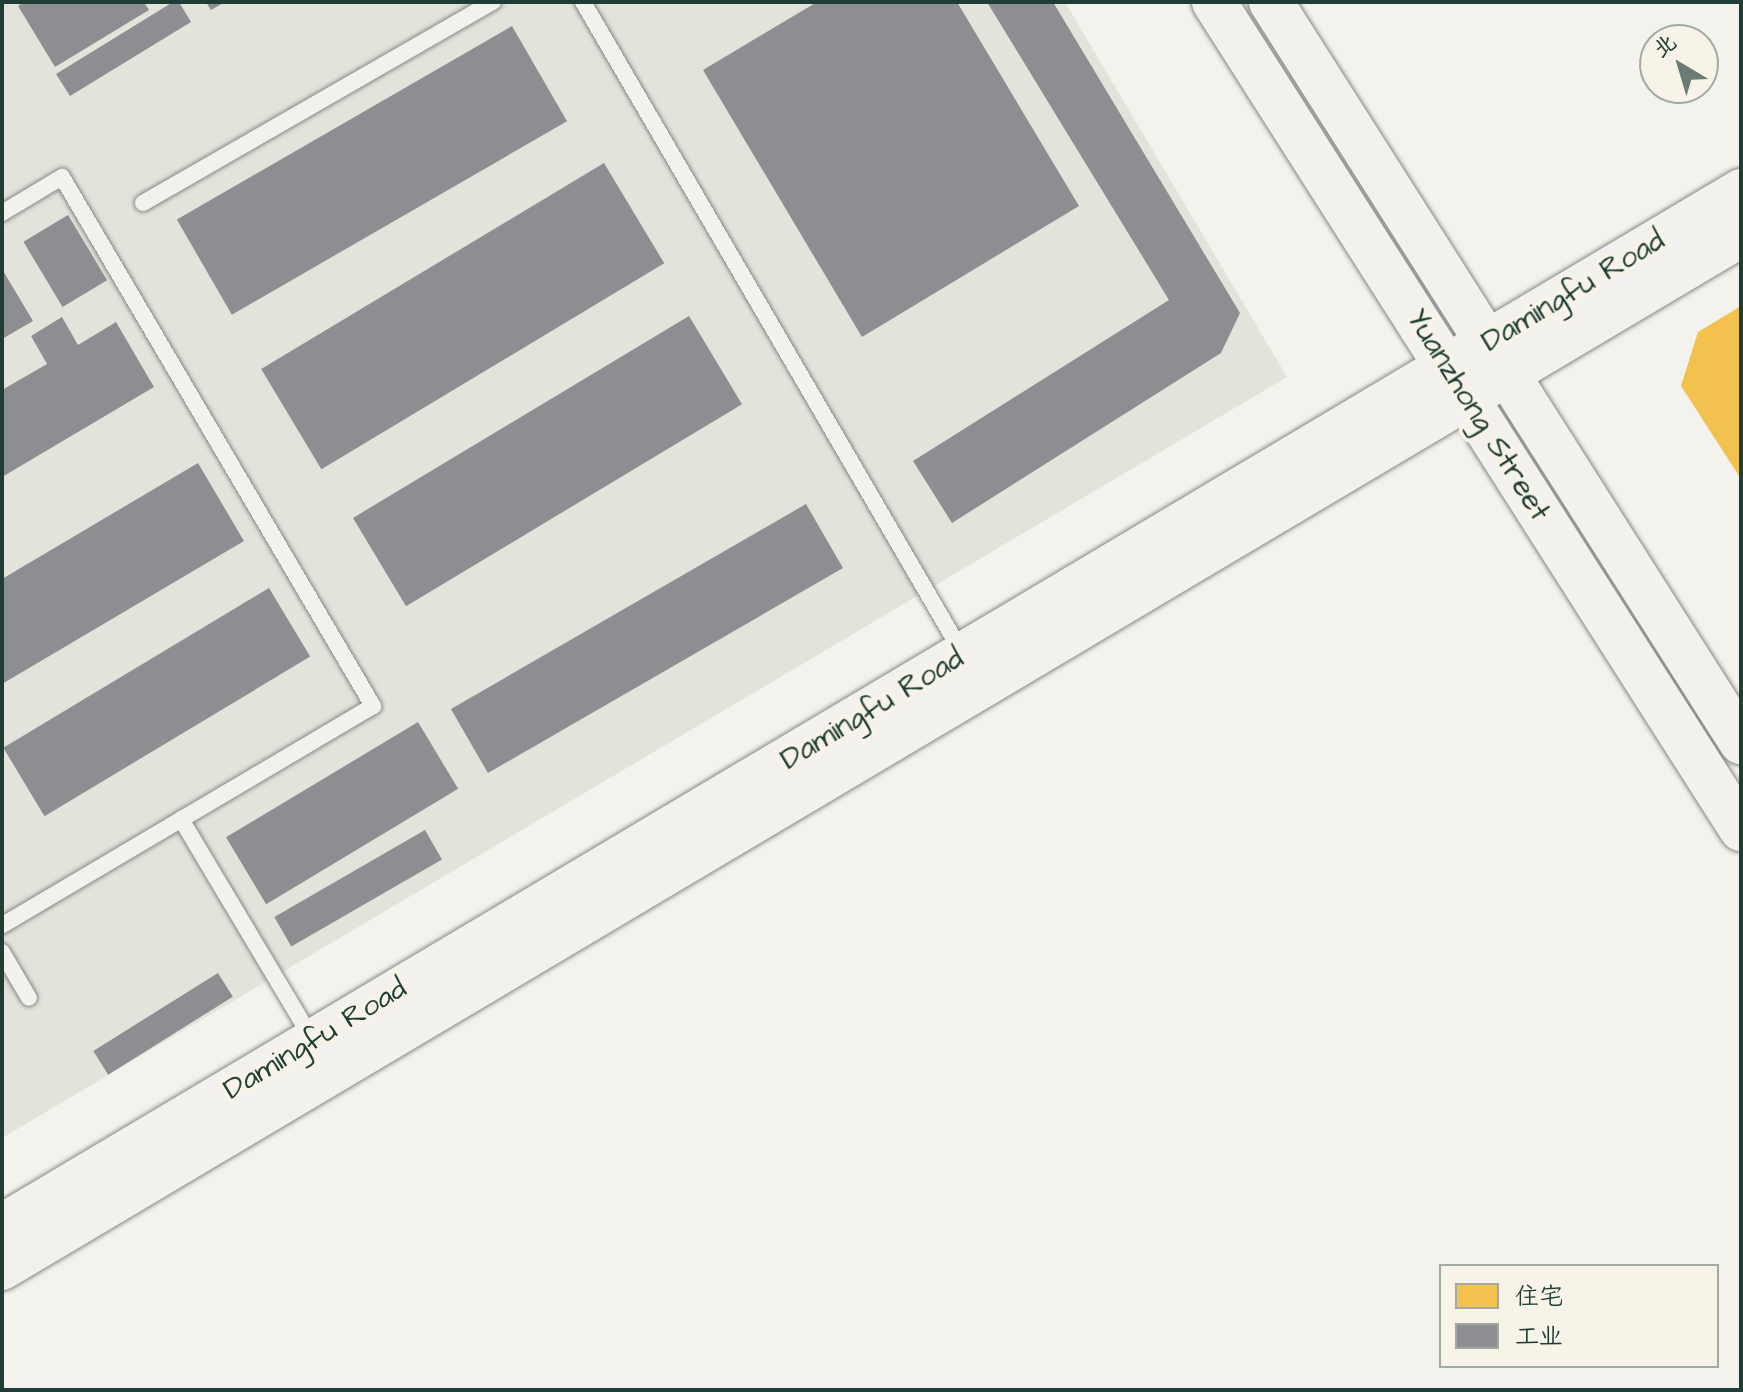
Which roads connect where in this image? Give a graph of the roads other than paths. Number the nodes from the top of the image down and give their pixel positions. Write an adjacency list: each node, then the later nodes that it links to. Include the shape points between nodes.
1 (493, 2): 6 (lane)
2 (583, 2): 11 (lane)
3 (1214, 2): 10 (main road, Yuanzhong Street)
4 (1271, 2): 9 (main road, Yuanzhong Street)
5 (1741, 190): 9 (street, Damingfu Road)
6 (143, 203)
7 (2, 213): 13 (lane, via 62,177 373,706)
8 (1741, 236): 9 (street, Damingfu Road)
9 (1497, 359): 10 (street, Damingfu Road); 12 (main road, Yuanzhong Street)
10 (1457, 383): 11 (street, Damingfu Road); 14 (main road, Yuanzhong Street); 20 (street, Damingfu Road)
11 (964, 654): 18 (street, Damingfu Road)
12 (1741, 742)
13 (181, 819): 15 (lane); 18 (lane)
14 (1741, 829)
15 (2, 925)
16 (2, 952): 17 (lane)
17 (29, 998)
18 (313, 1041): 19 (street, Damingfu Road)
19 (2, 1225)
20 (2, 1269)

